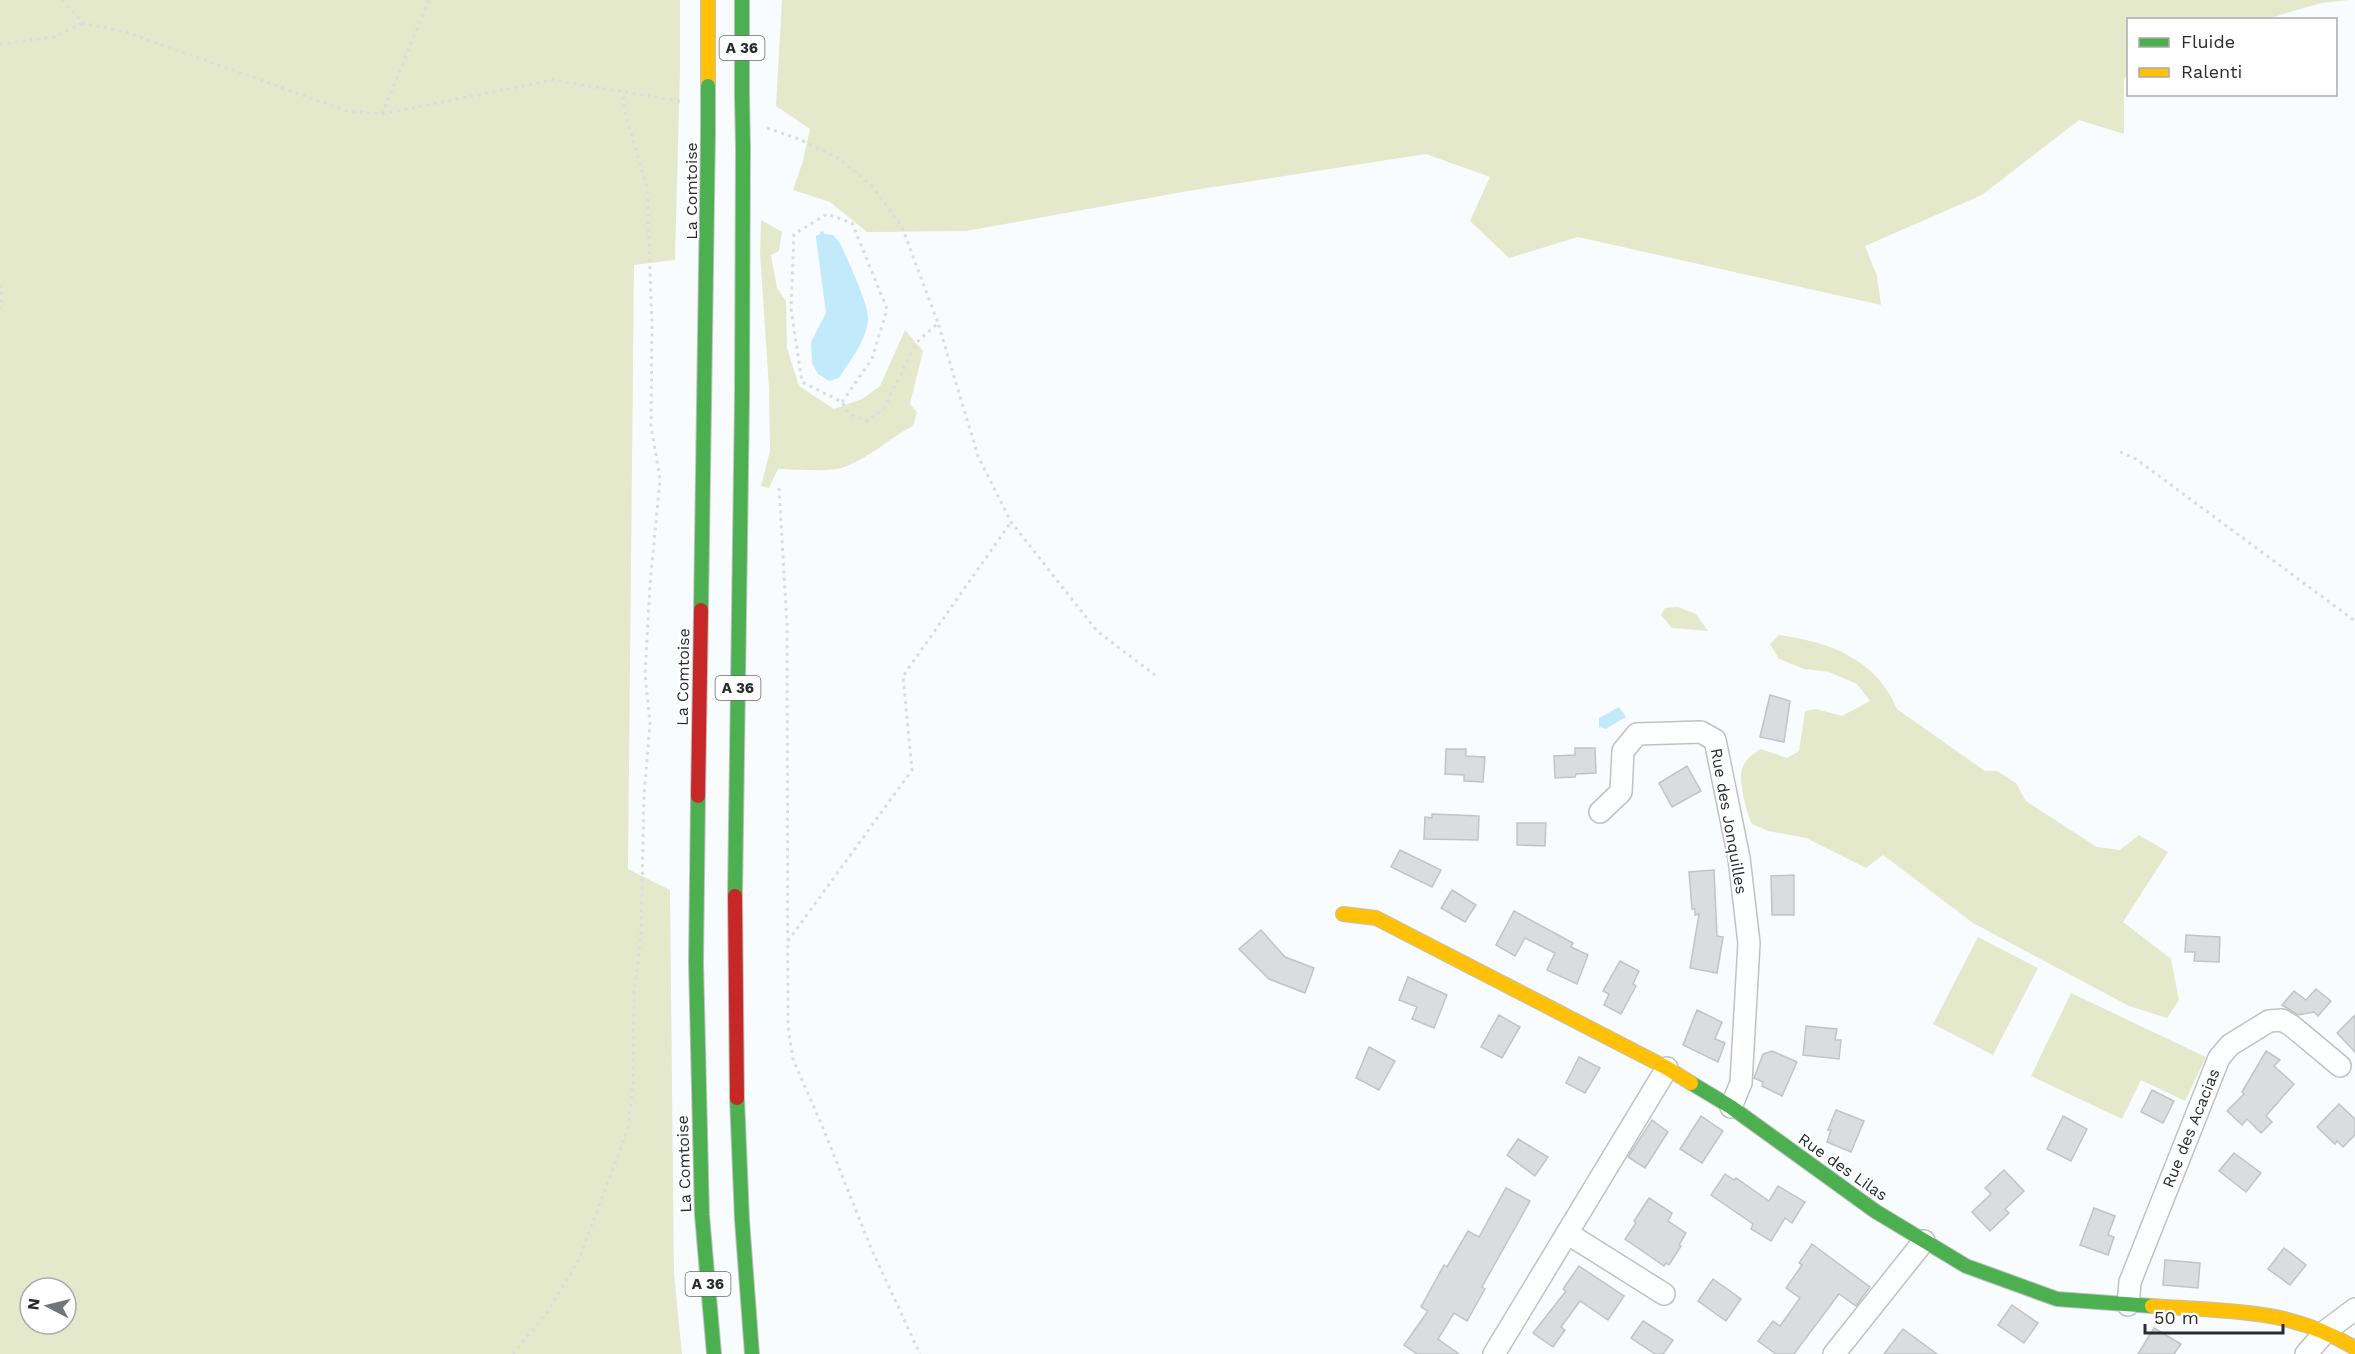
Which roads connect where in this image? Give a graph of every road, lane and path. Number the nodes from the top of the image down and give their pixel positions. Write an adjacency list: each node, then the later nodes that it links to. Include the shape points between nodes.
1 (62, 0): 5 (path)
2 (429, 0): 9 (path)
3 (708, 0): 26 (main road, La Comtoise / A 36, bridge, via 696,906)
4 (742, 0): 39 (main road, A 36, bridge, via 743,387 735,988 739,1176)
5 (83, 23): 6 (path, via 54,37); 9 (path, via 129,33 347,111)
6 (0, 44)
7 (623, 92): 8 (path); 9 (path, via 552,80); 36 (path, via 625,113 647,187 653,350 651,426 660,479 645,674 650,723 644,796 642,933 634,993 633,1083 628,1129 578,1261 548,1311)
8 (690, 104)
9 (382, 114)
10 (765, 128): 13 (path, via 840,159 873,187 902,227)
11 (0, 285): 12 (path)
12 (0, 312)
13 (938, 323): 14 (path, via 916,342 884,408 868,421 849,414); 17 (path, via 978,456)
14 (842, 402): 14 (path, via 872,359 887,309 852,223 827,214 794,234 791,309 802,382)
15 (2120, 452): 18 (path, via 2136,459)
16 (779, 488): 22 (path, via 787,625)
17 (1011, 522): 19 (path, via 1097,631); 22 (path, via 903,676 912,770)
18 (2355, 621)
19 (1155, 675)
20 (1600, 812): 25 (street, Rue des Jonquilles, via 1621,792 1623,751 1637,734 1701,732 1715,740 1739,858 1749,944 1741,1083)
21 (1343, 914): 24 (main road, Rue des Lilas, via 1376,918)
22 (787, 943): 40 (path, via 788,1027 793,1059 871,1248)
23 (2340, 1066): 30 (street, Rue des Acacias, via 2282,1020 2269,1021 2230,1045 2219,1058 2130,1282)
24 (1667, 1068): 25 (main road, Rue des Lilas); 27 (street)
25 (1731, 1107): 28 (main road, Rue des Lilas, via 1875,1211)
26 (702, 1215): 37 (main road); 38 (main road, La Comtoise / A 36)
27 (1567, 1233): 29 (street); 35 (street)
28 (1924, 1240): 30 (main road, Rue des Lilas, via 1966,1266 2057,1299); 33 (street)
29 (1664, 1294)
30 (2128, 1305): 32 (main road, Rue des Lilas, via 2274,1315)
31 (2355, 1309): 32 (street)
32 (2327, 1330): 34 (main road, Rue des Lilas); 41 (street)
33 (1840, 1347)
34 (2355, 1348)
35 (1504, 1350)
36 (513, 1354)
37 (700, 1354)
38 (714, 1354)
39 (752, 1354)
40 (921, 1354)
41 (2306, 1354)

